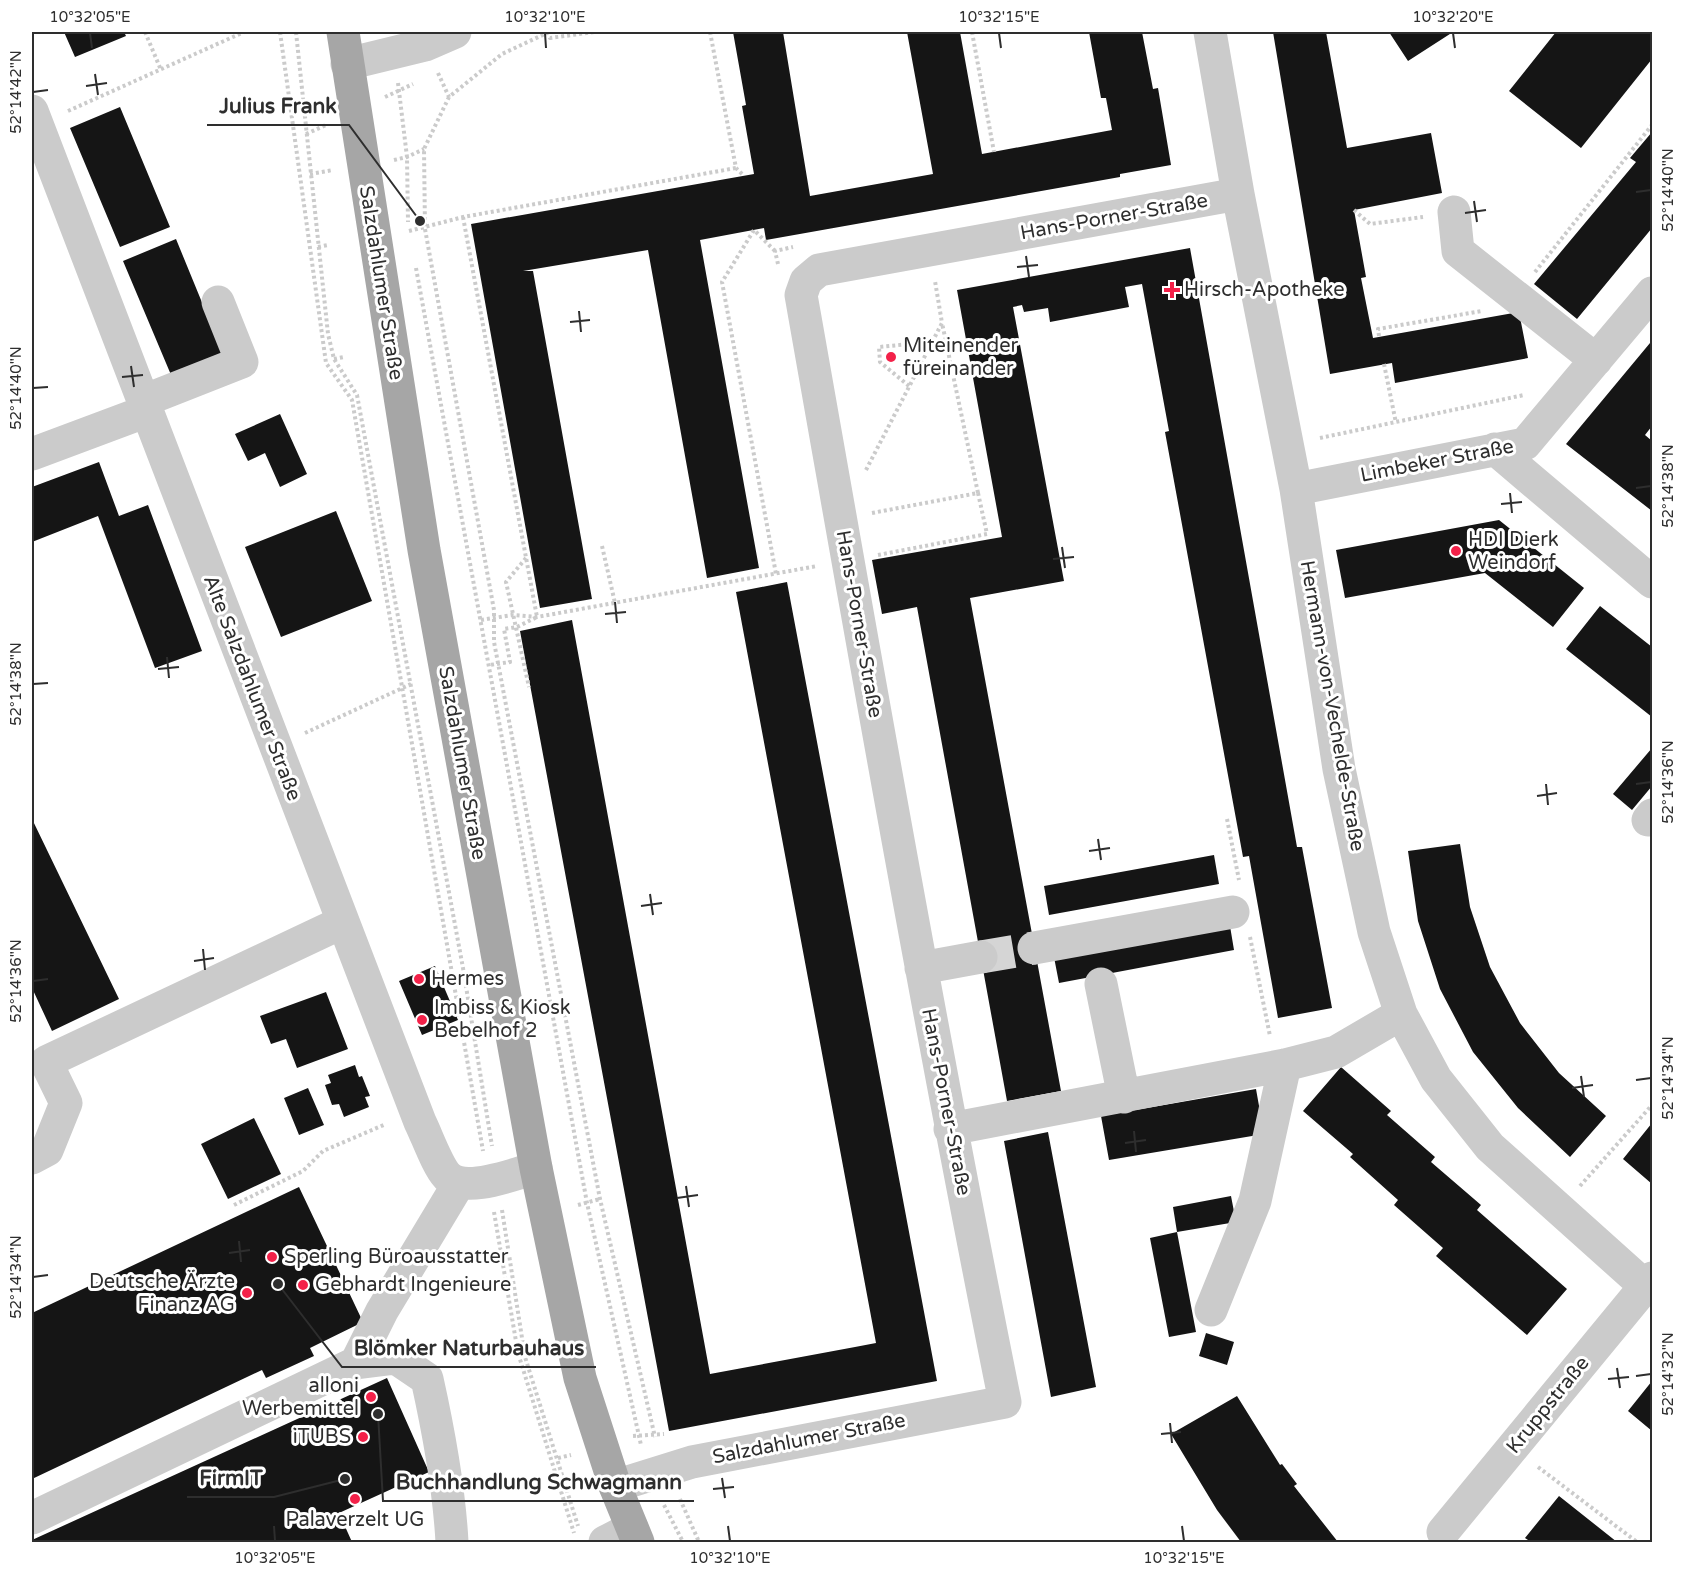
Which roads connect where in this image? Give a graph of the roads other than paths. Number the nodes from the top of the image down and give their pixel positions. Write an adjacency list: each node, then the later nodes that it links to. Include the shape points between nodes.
1 (343, 32): 4 (main road, Salzdahlumer Straße)
2 (455, 32): 4 (street, via 425,45)
3 (1209, 32): 6 (street, Hermann-von-Vechelde-Straße)
4 (347, 64): 27 (main road, Salzdahlumer Straße, via 426,561)
5 (34, 118): 11 (street, Alte Salzdahlumer Straße)
6 (1238, 194): 14 (street, Hermann-von-Vechelde-Straße); 20 (street, Hans-Porner-Straße, via 819,270 806,281 801,295)
7 (1454, 212): 10 (street, via 1458,251)
8 (218, 302): 11 (street, via 242,362)
9 (1647, 309): 10 (street, Limbeker Straße)
10 (1596, 360): 12 (street, Limbeker Straße, via 1524,444)
11 (145, 406): 13 (street); 17 (street, Alte Salzdahlumer Straße)
12 (1495, 449): 14 (street, Limbeker Straße); 15 (street)
13 (32, 454)
14 (1296, 489): 22 (street, Hermann-von-Vechelde-Straße, via 1339,769 1374,932)
15 (1653, 582)
16 (1241, 910): 18 (street)
17 (343, 922): 26 (street, via 46,1062 66,1103 47,1150); 28 (street, Alte Salzdahlumer Straße, via 416,1111 447,1175)
18 (1034, 948)
19 (981, 957): 20 (street)
20 (921, 968): 25 (street, Hans-Porner-Straße)
21 (1101, 984): 24 (street)
22 (1401, 1014): 23 (street, via 1336,1052); 29 (street, Hermann-von-Vechelde-Straße, via 1436,1079 1491,1147)
23 (1280, 1066): 24 (street); 30 (street, via 1255,1201)
24 (1124, 1097): 25 (street)
25 (950, 1129): 32 (street, Hans-Porner-Straße)
26 (32, 1158)
27 (536, 1168): 28 (street); 33 (main road, Salzdahlumer Straße, via 579,1378)
28 (482, 1181): 31 (street, via 382,1311)
29 (1649, 1282): 35 (street, Kruppstraße)
30 (1211, 1310)
31 (356, 1363): 34 (street); 37 (street, via 396,1358 427,1379 443,1457)
32 (1005, 1402): 33 (street, Salzdahlumer Straße, via 692,1462)
33 (615, 1486): 36 (main road, Salzdahlumer Straße)
34 (32, 1518)
35 (1443, 1532)
36 (614, 1536)
37 (452, 1542)

